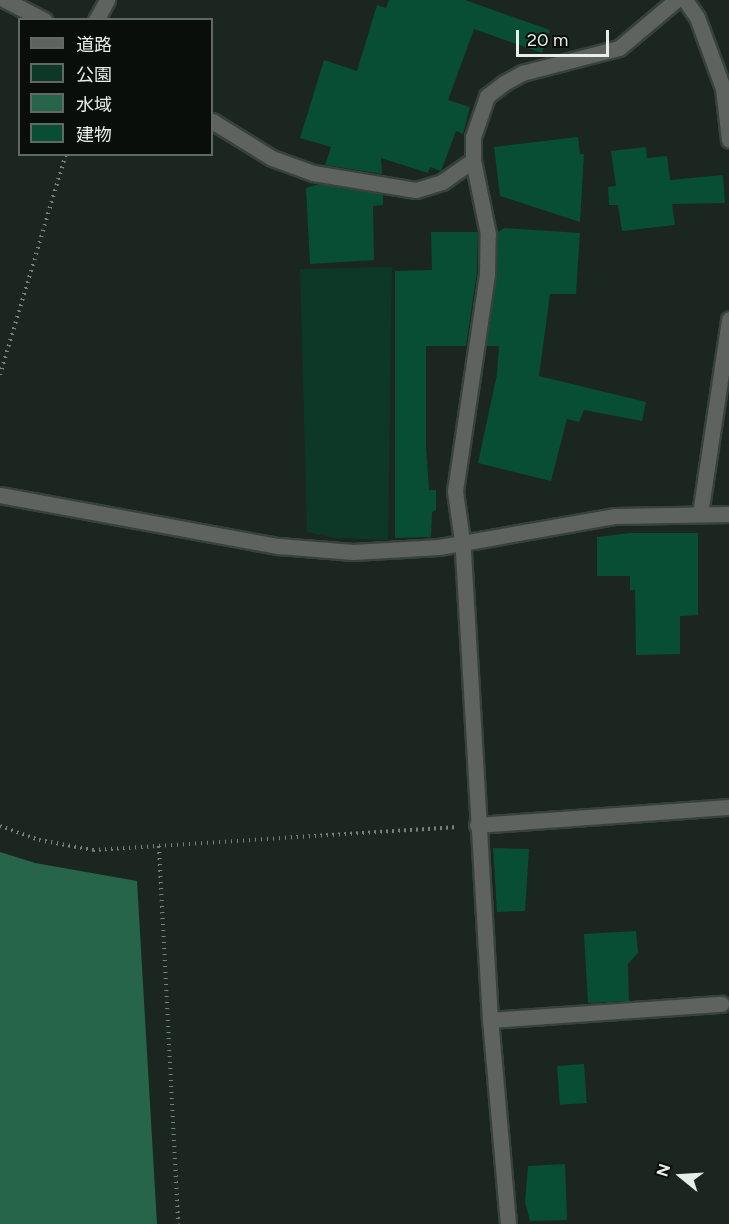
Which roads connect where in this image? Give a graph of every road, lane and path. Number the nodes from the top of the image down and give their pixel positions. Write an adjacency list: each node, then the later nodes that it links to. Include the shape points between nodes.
1 (4, 0): 5 (street)
2 (107, 0): 6 (street)
3 (676, 0): 10 (street, via 619,48 522,73 487,96 473,137)
4 (685, 0): 8 (street, via 698,17 723,88)
5 (40, 18)
6 (97, 18)
7 (213, 122): 10 (street, via 272,158 313,173 416,190 442,182)
8 (729, 140)
9 (65, 156): 12 (path)
10 (473, 160): 16 (street, via 487,223 487,273 455,491)
11 (729, 319): 14 (street)
12 (0, 375)
13 (0, 495): 16 (street, via 279,546 353,552 439,547)
14 (700, 514): 15 (street); 16 (street, via 615,516)
15 (729, 514)
16 (462, 541): 18 (street)
17 (729, 807): 18 (street)
18 (477, 825): 20 (path); 22 (street)
19 (0, 826): 20 (path, via 39,840 93,850)
20 (159, 846): 23 (path)
21 (721, 1004): 22 (street)
22 (490, 1020): 24 (street)
23 (178, 1224)
24 (508, 1224)

